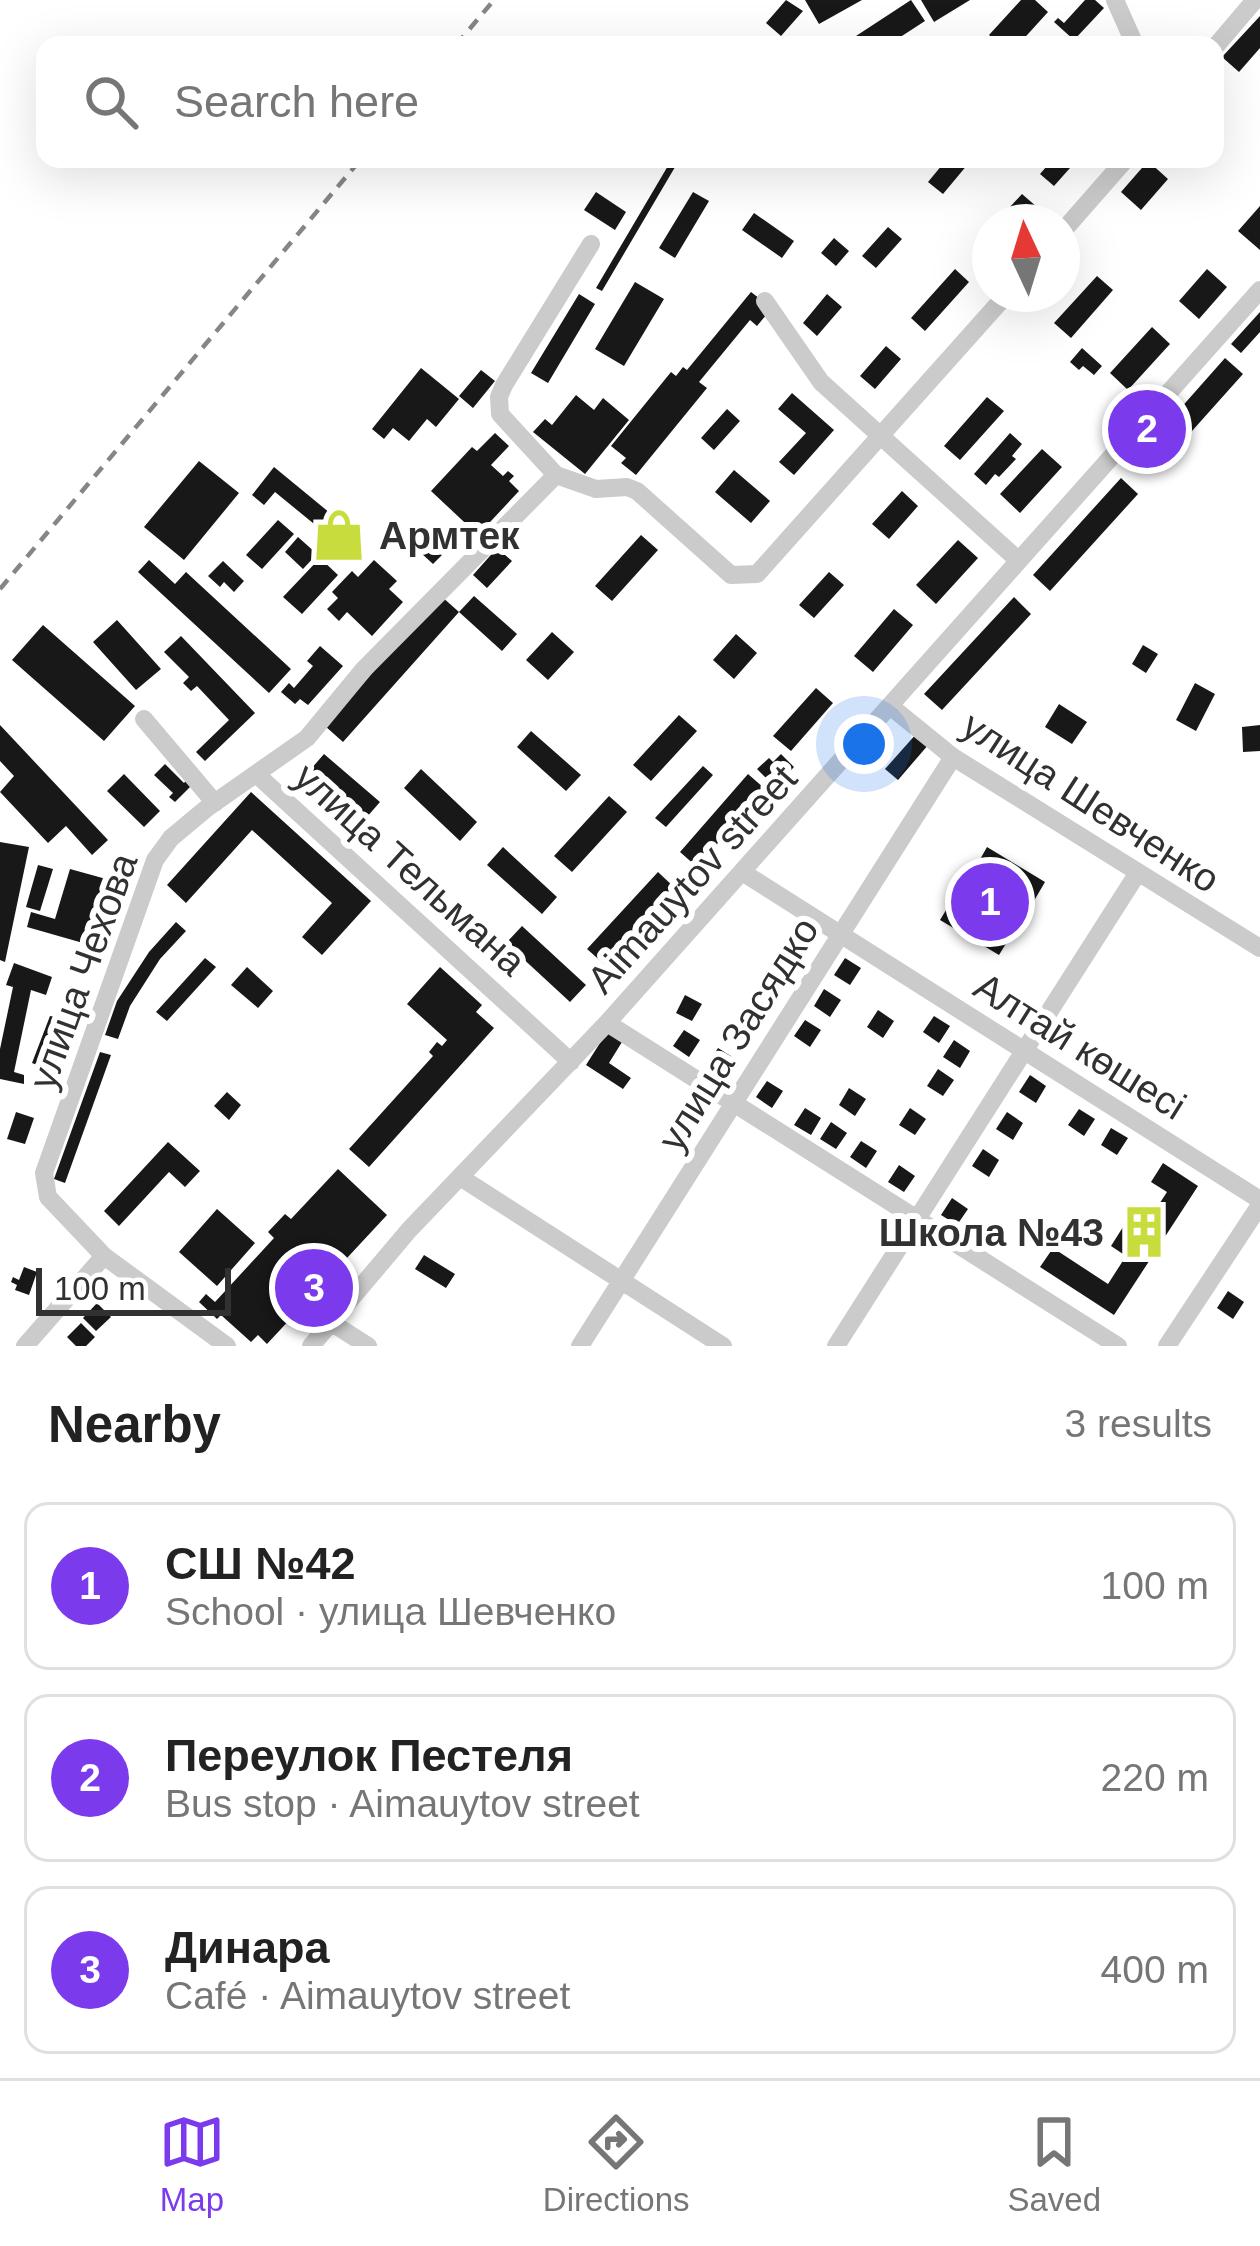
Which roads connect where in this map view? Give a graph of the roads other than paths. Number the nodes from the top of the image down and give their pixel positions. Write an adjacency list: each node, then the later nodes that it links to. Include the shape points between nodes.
1 (1115, 0): 3 (street)
2 (1255, 0): 4 (street)
3 (1131, 36)
4 (1224, 36)
5 (1118, 168): 6 (street)
6 (1080, 211)
7 (591, 244): 12 (street, via 499,397 500,414)
8 (1260, 290): 13 (street, Aimauytov street)
9 (765, 301): 11 (street, via 821,382)
10 (990, 312): 11 (street)
11 (881, 437): 12 (street, via 757,574 743,577 637,491); 13 (street)
12 (556, 475): 17 (street, улица Чехова, via 364,669 307,738)
13 (1018, 560): 14 (street, Aimauytov street)
14 (890, 706): 16 (street, улица Шевченко); 19 (street, Aimauytov street)
15 (144, 719): 18 (street)
16 (953, 757): 20 (street, улица Шевченко); 21 (street, улица Засядко)
17 (256, 774): 18 (street, улица Чехова); 25 (street, улица Тельмана)
18 (215, 803): 30 (street, улица Чехова, via 155,860 44,1173 48,1197)
19 (742, 872): 21 (street, Алтай көшесі); 23 (street, Aimauytov street)
20 (1137, 874): 22 (street, улица Шевченко); 24 (street)
21 (841, 934): 24 (street, Алтай көшесі); 26 (street, улица Засядко)
22 (1260, 947)
23 (607, 1024): 25 (street, Aimauytov street); 26 (street)
24 (1023, 1050): 28 (street, Алтай көшесі); 29 (street)
25 (572, 1062): 27 (street, Aimauytov street)
26 (732, 1104): 29 (street); 31 (street, улица Засядко)
27 (460, 1177): 31 (street); 32 (street, Aimauytov street)
28 (1260, 1203): 41 (street)
29 (916, 1220): 39 (street); 40 (street)
30 (104, 1256): 33 (street); 34 (street, улица Чехова)
31 (621, 1281): 37 (street, улица Засядко); 38 (street)
32 (332, 1323): 35 (street, Aimauytov street); 36 (street)
33 (25, 1346)
34 (226, 1346)
35 (311, 1346)
36 (368, 1346)
37 (580, 1346)
38 (723, 1346)
39 (836, 1346)
40 (1118, 1346)
41 (1167, 1346)

